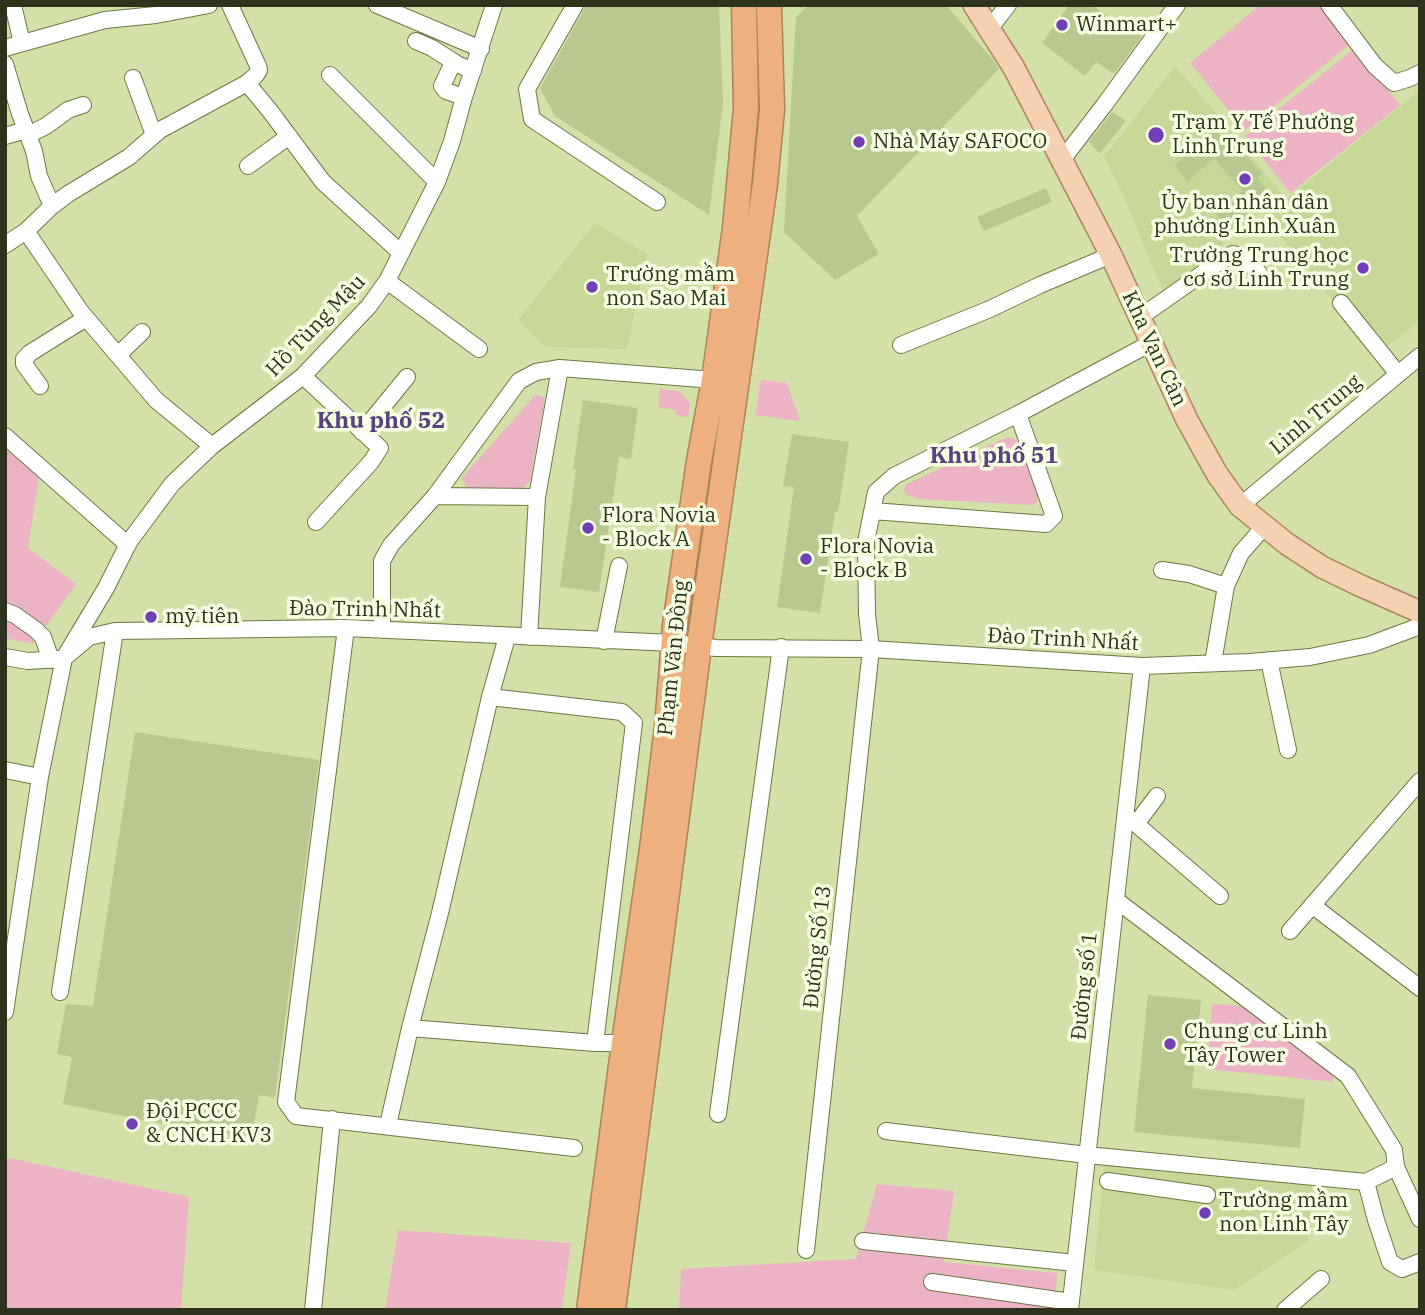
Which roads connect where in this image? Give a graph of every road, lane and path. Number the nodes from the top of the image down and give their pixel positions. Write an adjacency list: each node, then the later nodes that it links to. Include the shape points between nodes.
1 (13, 5): 16 (street)
2 (209, 5): 13 (street, via 156,15)
3 (230, 5): 25 (street, via 259,70)
4 (377, 5): 18 (street)
5 (494, 5): 18 (street, Hồ Tùng Mậu)
6 (575, 5): 35 (street, via 527,89 532,119)
7 (744, 5): 56 (highway, Phạm Văn Đồng, via 746,108 736,228)
8 (769, 5): 82 (highway, Phạm Văn Đồng, via 772,110 765,184)
9 (974, 5): 14 (main road, Kha Vạn Cân)
10 (1009, 5): 14 (street)
11 (1329, 5): 22 (street, via 1394,83)
12 (1169, 8): 32 (street)
13 (121, 12): 16 (street)
14 (990, 28): 32 (main road, Kha Vạn Cân)
15 (416, 41): 20 (street)
16 (22, 43): 17 (street)
17 (5, 48)
18 (481, 49): 21 (street, Hồ Tùng Mậu)
19 (5, 64): 28 (street)
20 (457, 64): 21 (street); 26 (street, via 442,86)
21 (473, 71): 26 (street, Hồ Tùng Mậu)
22 (1420, 73)
23 (330, 75): 34 (street)
24 (133, 78): 29 (street)
25 (247, 82): 29 (street); 31 (street)
26 (464, 97): 34 (street, Hồ Tùng Mậu)
27 (83, 105): 28 (street)
28 (27, 132): 30 (street); 36 (street)
29 (155, 135): 36 (street)
30 (5, 136)
31 (289, 136): 33 (street); 39 (street, via 323,182)
32 (1062, 160): 40 (main road, Kha Vạn Cân)
33 (248, 166)
34 (438, 182): 39 (street, Hồ Tùng Mậu)
35 (657, 202)
36 (52, 206): 37 (street)
37 (26, 231): 38 (street); 44 (street)
38 (5, 245)
39 (401, 253): 42 (street, Hồ Tùng Mậu)
40 (1111, 256): 45 (main road, Kha Vạn Cân); 48 (street)
41 (1259, 273): 45 (street, via 1242,256 1233,254)
42 (387, 281): 49 (street); 54 (street, Hồ Tùng Mậu)
43 (1340, 303): 53 (street)
44 (86, 318): 50 (street); 57 (street, via 24,359)
45 (1139, 318): 47 (main road, Kha Vạn Cân)
46 (142, 332): 50 (street)
47 (1151, 343): 58 (street, Đường Số 13); 64 (main road, Kha Vạn Cân, via 1187,420)
48 (901, 345)
49 (479, 348)
50 (118, 355): 61 (street, via 156,400)
51 (1420, 356): 53 (street, Linh Trung)
52 (560, 368): 56 (street); 62 (street, via 519,381); 63 (street)
53 (1398, 374): 64 (street, Linh Trung)
54 (303, 376): 59 (street); 61 (street, Hồ Tùng Mậu)
55 (407, 377): 59 (street)
56 (714, 380): 81 (highway, Phạm Văn Đồng)
57 (40, 386)
58 (1018, 414): 65 (street, Đường Số 13, via 894,476 876,492); 65 (street, via 1054,516 1046,524)
59 (362, 432): 66 (street, via 380,448)
60 (5, 436): 68 (street)
61 (212, 446): 68 (street, Hồ Tùng Mậu, via 172,484)
62 (435, 496): 63 (street); 76 (street, via 382,561)
63 (537, 497): 79 (street)
64 (1240, 506): 67 (main road, Kha Vạn Cân)
65 (872, 511): 84 (street, Đường Số 13, via 866,542)
66 (316, 522)
67 (1264, 527): 71 (street, via 1241,553); 73 (main road, Kha Vạn Cân, via 1322,567)
68 (128, 545): 86 (street, Hồ Tùng Mậu, via 106,588)
69 (619, 566): 80 (street)
70 (1162, 570): 71 (street)
71 (1226, 586): 88 (street)
72 (5, 611): 86 (street, via 36,629)
73 (1420, 612)
74 (1420, 626): 87 (street, Đào Trinh Nhất, via 1369,645)
75 (346, 628): 76 (street, Đào Trinh Nhất); 77 (street, Đào Trinh Nhất); 108 (street, via 286,1102 296,1116)
76 (382, 630): 78 (street, Đào Trinh Nhất)
77 (115, 631): 86 (street, Đào Trinh Nhất, via 89,638); 102 (street)
78 (507, 636): 79 (street, Đào Trinh Nhất); 90 (street)
79 (529, 637): 80 (street, Đào Trinh Nhất)
80 (604, 641): 81 (street, Đào Trinh Nhất)
81 (673, 643): 82 (street, Đào Trinh Nhất); 105 (highway, Phạm Văn Đồng, via 667,727)
82 (699, 646): 83 (street, Đào Trinh Nhất); 129 (highway, Phạm Văn Đồng)
83 (781, 647): 84 (street, Đào Trinh Nhất); 107 (street)
84 (871, 649): 89 (street, Đào Trinh Nhất); 121 (street, Đường Số 13)
85 (5, 657): 86 (street)
86 (58, 659): 93 (street, Hồ Tùng Mậu)
87 (1269, 660): 88 (street, Đào Trinh Nhất); 91 (street)
88 (1213, 663): 89 (street, Đào Trinh Nhất)
89 (1142, 666): 96 (street, Đường số 1)
90 (490, 697): 104 (street); 106 (street, via 622,712 634,723)
91 (1288, 750)
92 (5, 771): 93 (street)
93 (40, 777): 103 (street, Hồ Tùng Mậu)
94 (1420, 781): 99 (street)
95 (1157, 796): 96 (street)
96 (1130, 820): 97 (street); 98 (street, Đường số 1)
97 (1220, 896)
98 (1116, 900): 112 (street, Đường số 1); 114 (street, via 1348,1076 1394,1150)
99 (1312, 905): 100 (street); 101 (street)
100 (1290, 931)
101 (1420, 988)
102 (60, 992)
103 (5, 1012)
104 (410, 1028): 106 (street); 109 (street)
105 (624, 1042): 106 (street); 128 (highway, Phạm Văn Đồng)
106 (595, 1043)
107 (718, 1114)
108 (332, 1119): 109 (street); 127 (street)
109 (388, 1125): 111 (street)
110 (886, 1131): 112 (street)
111 (574, 1148)
112 (1087, 1155): 113 (street); 123 (street, Đường số 1)
113 (1166, 1161): 116 (street); 117 (street)
114 (1396, 1167): 116 (street); 119 (street)
115 (1108, 1181): 117 (street)
116 (1366, 1182): 122 (street, via 1390,1262 1402,1269)
117 (1161, 1189): 118 (street)
118 (1207, 1195)
119 (1420, 1219)
120 (863, 1241): 123 (street)
121 (806, 1250)
122 (1420, 1262)
123 (1075, 1263): 126 (street, Đường số 1)
124 (1321, 1279): 130 (street)
125 (932, 1282): 126 (street)
126 (1070, 1306)
127 (313, 1310)
128 (589, 1310)
129 (613, 1310)
130 (1285, 1310)

